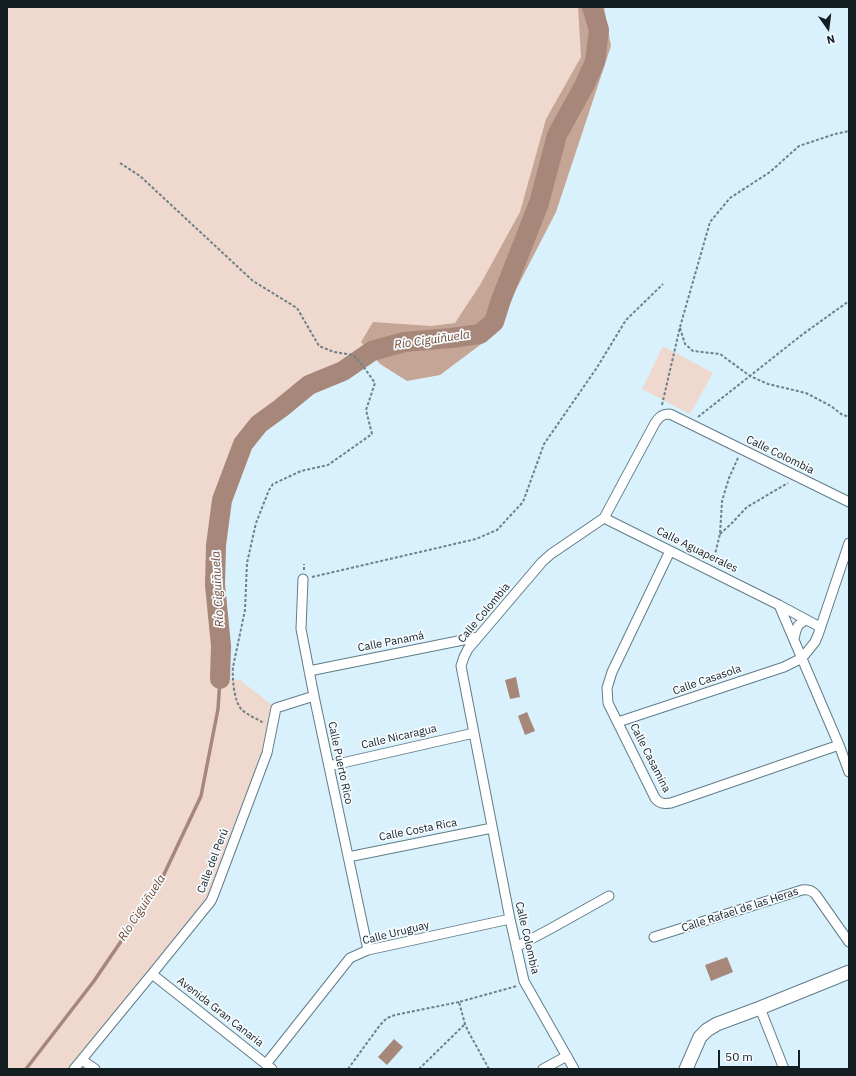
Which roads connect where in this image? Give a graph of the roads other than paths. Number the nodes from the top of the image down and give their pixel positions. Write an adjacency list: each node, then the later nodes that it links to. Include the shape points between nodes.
1 (849, 502): 2 (street, Calle Colombia, via 670,414 665,414 660,416)
2 (604, 518): 4 (street, Calle Aguaperales); 10 (street, Calle Colombia, via 542,562)
3 (849, 543): 5 (street)
4 (670, 551): 7 (street, Calle Aguaperales); 15 (street, Calle Casamina, via 612,672 607,688 608,703)
5 (845, 564): 9 (street)
6 (303, 580): 13 (street, Calle Puerto Rico, via 300,624)
7 (779, 605): 8 (street, Calle Aguaperales); 11 (street)
8 (807, 620): 9 (street, Calle Aguaperales); 11 (street, via 798,625)
9 (820, 627): 12 (street, via 815,642)
10 (478, 637): 13 (street, Calle Panamá); 16 (street, Calle Colombia, via 468,649 461,666)
11 (794, 639): 12 (street)
12 (802, 658): 15 (street, Calle Casasola, via 784,667); 17 (street)
13 (309, 670): 14 (street, Calle Puerto Rico)
14 (314, 696): 18 (street, Calle Puerto Rico); 29 (street, Calle del Perú, via 276,708 267,753 214,894)
15 (618, 722): 17 (street, Calle Casamina, via 655,798 664,804)
16 (474, 733): 18 (street, Calle Nicaragua); 20 (street, Calle Colombia)
17 (839, 745): 19 (street)
18 (329, 766): 21 (street, Calle Puerto Rico)
19 (849, 772)
20 (492, 828): 21 (street, Calle Costa Rica); 23 (street, Calle Colombia)
21 (348, 856): 27 (street, Calle Puerto Rico)
22 (609, 896): 26 (street)
23 (510, 919): 26 (street, Calle Colombia); 27 (street, Calle Uruguay)
24 (654, 937): 25 (street, Calle Rafael de las Heras, via 807,890 816,895)
25 (849, 942)
26 (516, 947): 31 (street, Calle Colombia, via 524,981)
27 (368, 950): 33 (street, Calle Uruguay, via 350,958)
28 (849, 972): 30 (street)
29 (152, 974): 32 (street, Calle del Perú); 33 (street, Avenida Gran Canaria)
30 (760, 1008): 38 (street, via 707,1030 696,1044); 39 (street)
31 (567, 1056): 36 (street); 37 (street, Calle Colombia)
32 (82, 1060): 34 (street, Calle del Perú); 35 (street)
33 (269, 1067)
34 (74, 1069)
35 (95, 1069)
36 (543, 1069)
37 (574, 1069)
38 (686, 1069)
39 (784, 1069)

